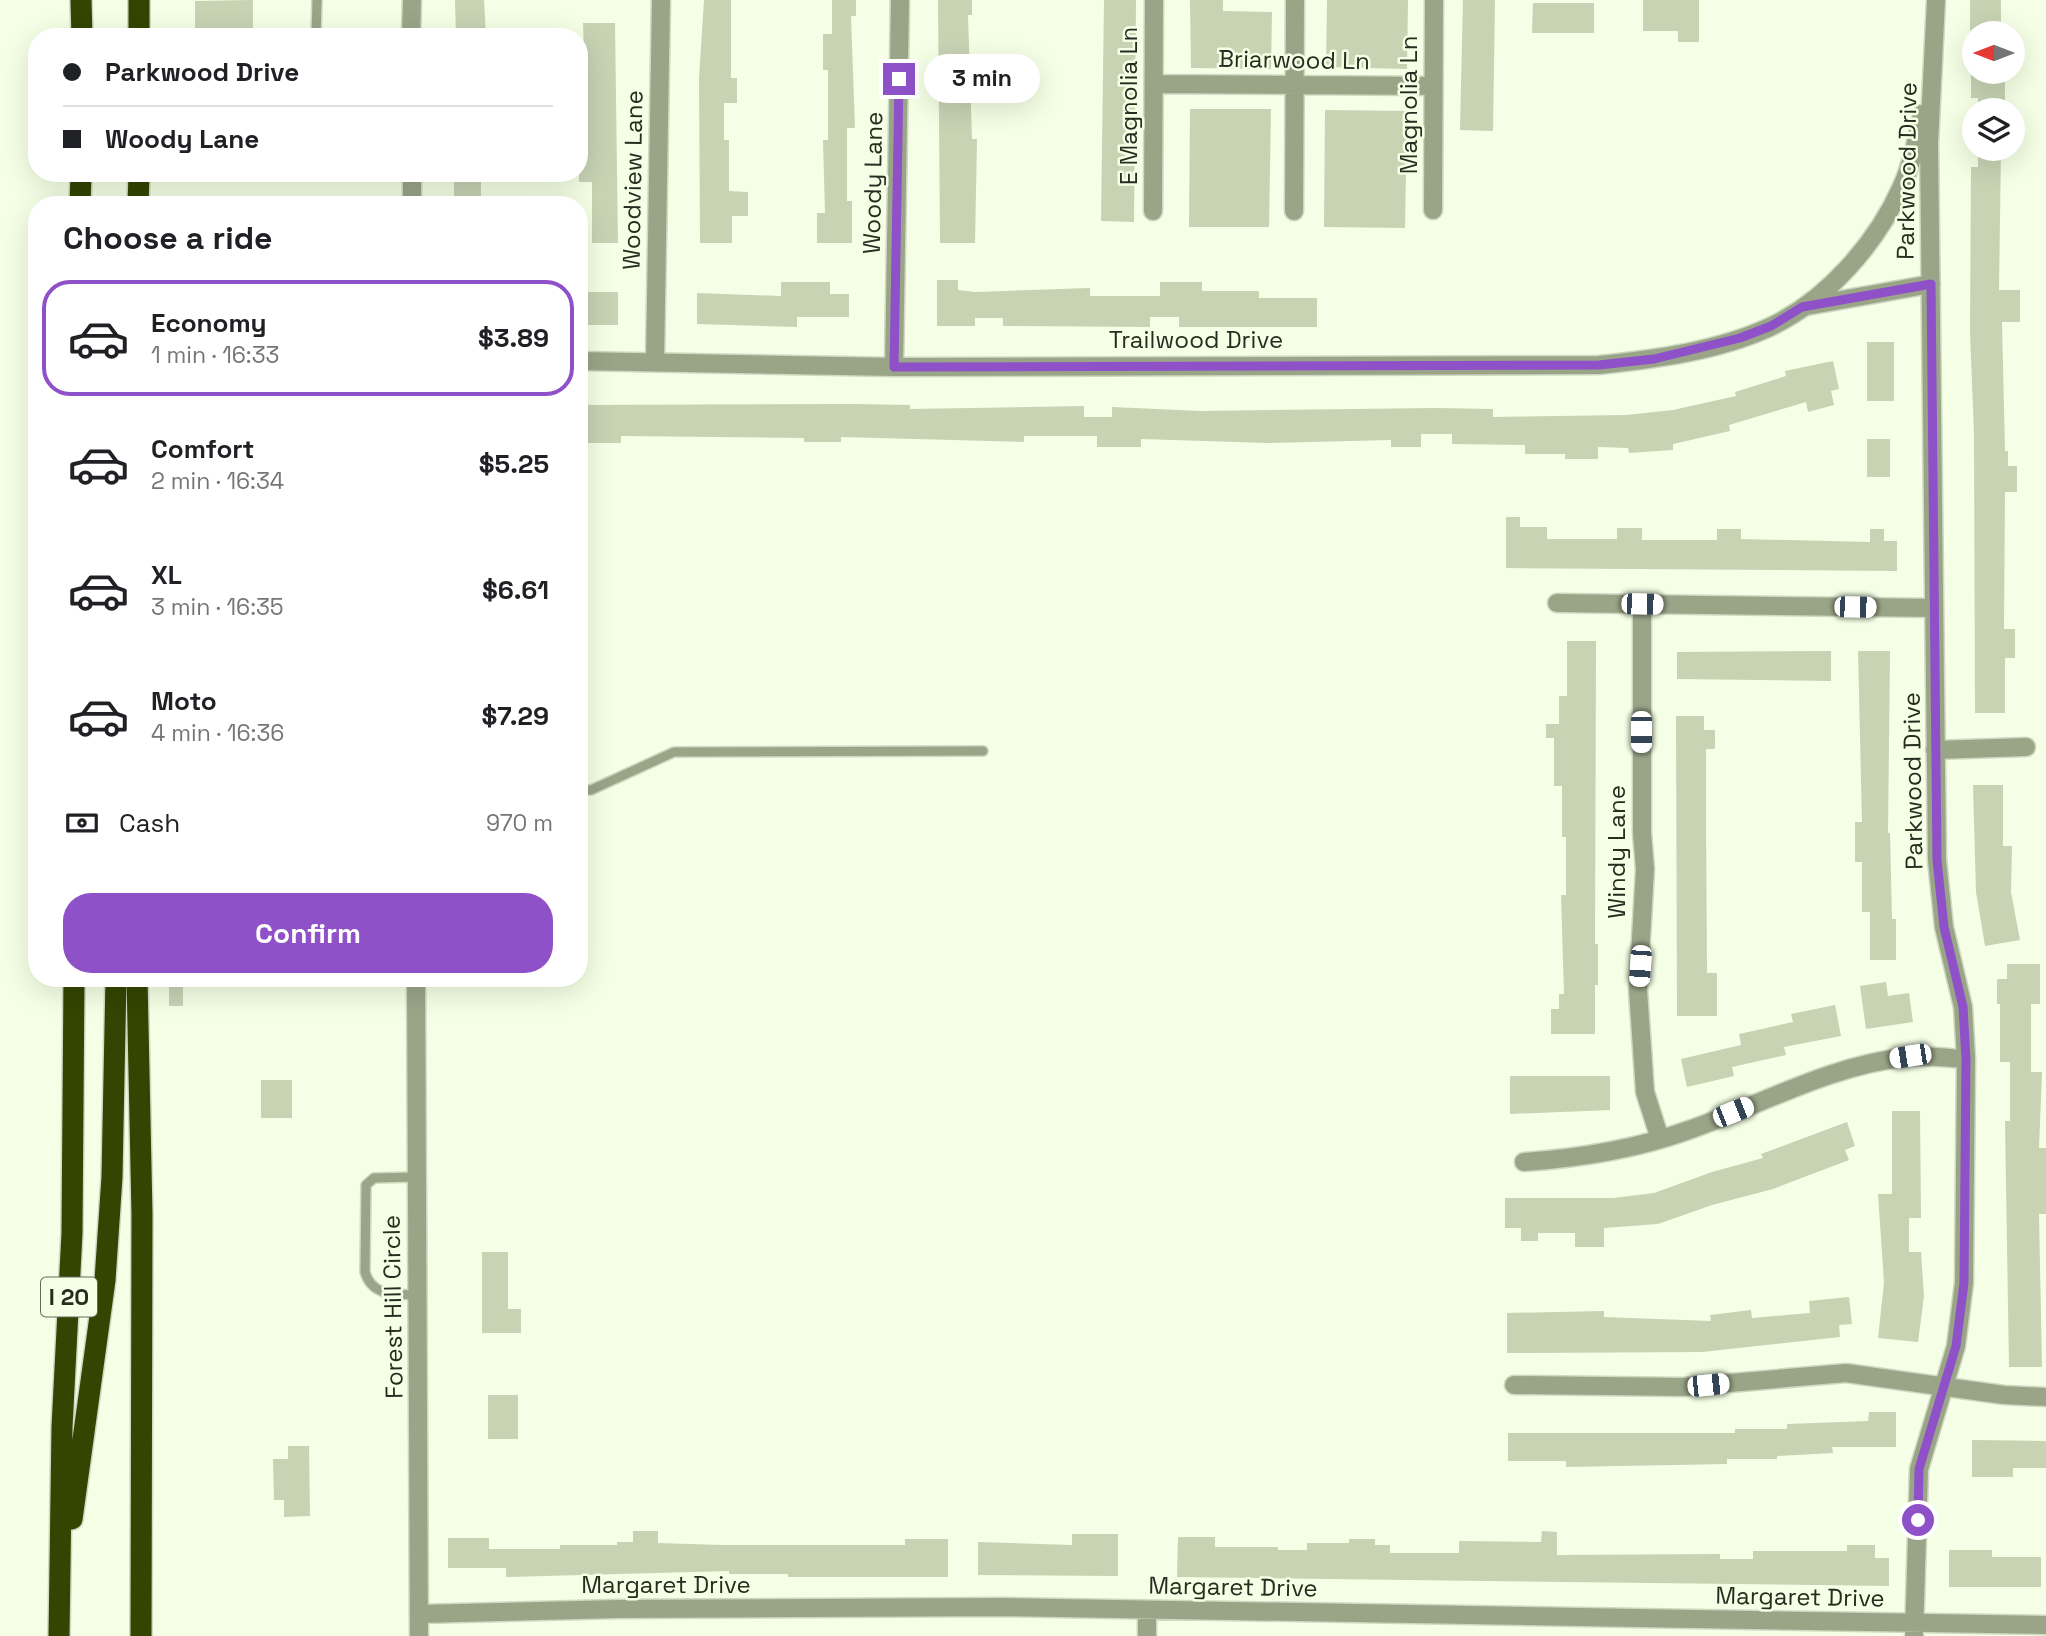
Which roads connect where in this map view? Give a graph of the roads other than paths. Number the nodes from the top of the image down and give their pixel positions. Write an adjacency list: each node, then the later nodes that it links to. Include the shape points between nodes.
1 (81, 0): 11 (highway)
2 (139, 0): 12 (highway)
3 (317, 0): 13 (lane)
4 (412, 0): 14 (street)
5 (661, 0): 25 (street, Woodview Lane)
6 (901, 0): 26 (street, Woody Lane)
7 (1154, 0): 16 (street, E Magnolia Ln)
8 (1295, 0): 17 (street)
9 (1434, 0): 18 (street, Magnolia Ln)
10 (1936, 0): 15 (street, Parkwood Drive)
11 (82, 28)
12 (139, 28)
13 (316, 28)
14 (411, 28)
15 (1933, 67): 22 (street, Parkwood Drive); 23 (street, Trailwood Drive, via 1903,185 1885,218 1835,281)
16 (1154, 84): 17 (street, Briarwood Ln); 20 (street, E Magnolia Ln)
17 (1294, 85): 18 (street, Briarwood Ln); 21 (street)
18 (1433, 86): 19 (street, Magnolia Ln)
19 (1433, 210)
20 (1153, 211)
21 (1294, 211)
22 (1931, 284): 23 (street, Trailwood Drive); 29 (street, Parkwood Drive)
23 (1802, 307): 26 (street, Trailwood Drive, via 1740,338 1654,359 1599,365)
24 (588, 361): 25 (street, Trailwood Drive)
25 (655, 361): 26 (street, Trailwood Drive)
26 (894, 367)
27 (1556, 603): 28 (street)
28 (1642, 604): 29 (street); 39 (street, Windy Lane, via 1646,869 1638,990 1646,1092)
29 (1934, 608): 31 (street, Parkwood Drive)
30 (2026, 747): 31 (street)
31 (1935, 750): 38 (street, Parkwood Drive, via 1937,860 1944,927 1963,1007)
32 (983, 751): 33 (lane, via 674,752)
33 (588, 790)
34 (74, 987): 49 (highway, I 20, via 72,1233 62,1427)
35 (116, 987): 49 (highway, via 105,1280)
36 (137, 987): 51 (highway)
37 (416, 987): 41 (street, Forest Hill Circle)
38 (1966, 1059): 39 (street, via 1910,1056 1871,1062); 44 (street, Parkwood Drive, via 1964,1283)
39 (1660, 1139): 40 (street, via 1613,1152)
40 (1524, 1161)
41 (416, 1177): 42 (street, Forest Hill Circle); 42 (lane, via 374,1178 366,1185 365,1272 369,1284 380,1292)
42 (418, 1295): 47 (street, Forest Hill Circle)
43 (1514, 1385): 44 (street, via 1683,1387 1846,1373)
44 (1946, 1387): 45 (street); 50 (street, Parkwood Drive, via 1919,1469)
45 (2046, 1397)
46 (1147, 1610): 47 (street, Margaret Drive, via 618,1609); 50 (street, Margaret Drive); 53 (street)
47 (419, 1614): 52 (street, Forest Hill Circle)
48 (2046, 1625): 50 (street, Margaret Drive)
49 (59, 1626)
50 (1914, 1630)
51 (141, 1636)
52 (419, 1636)
53 (1147, 1636)

